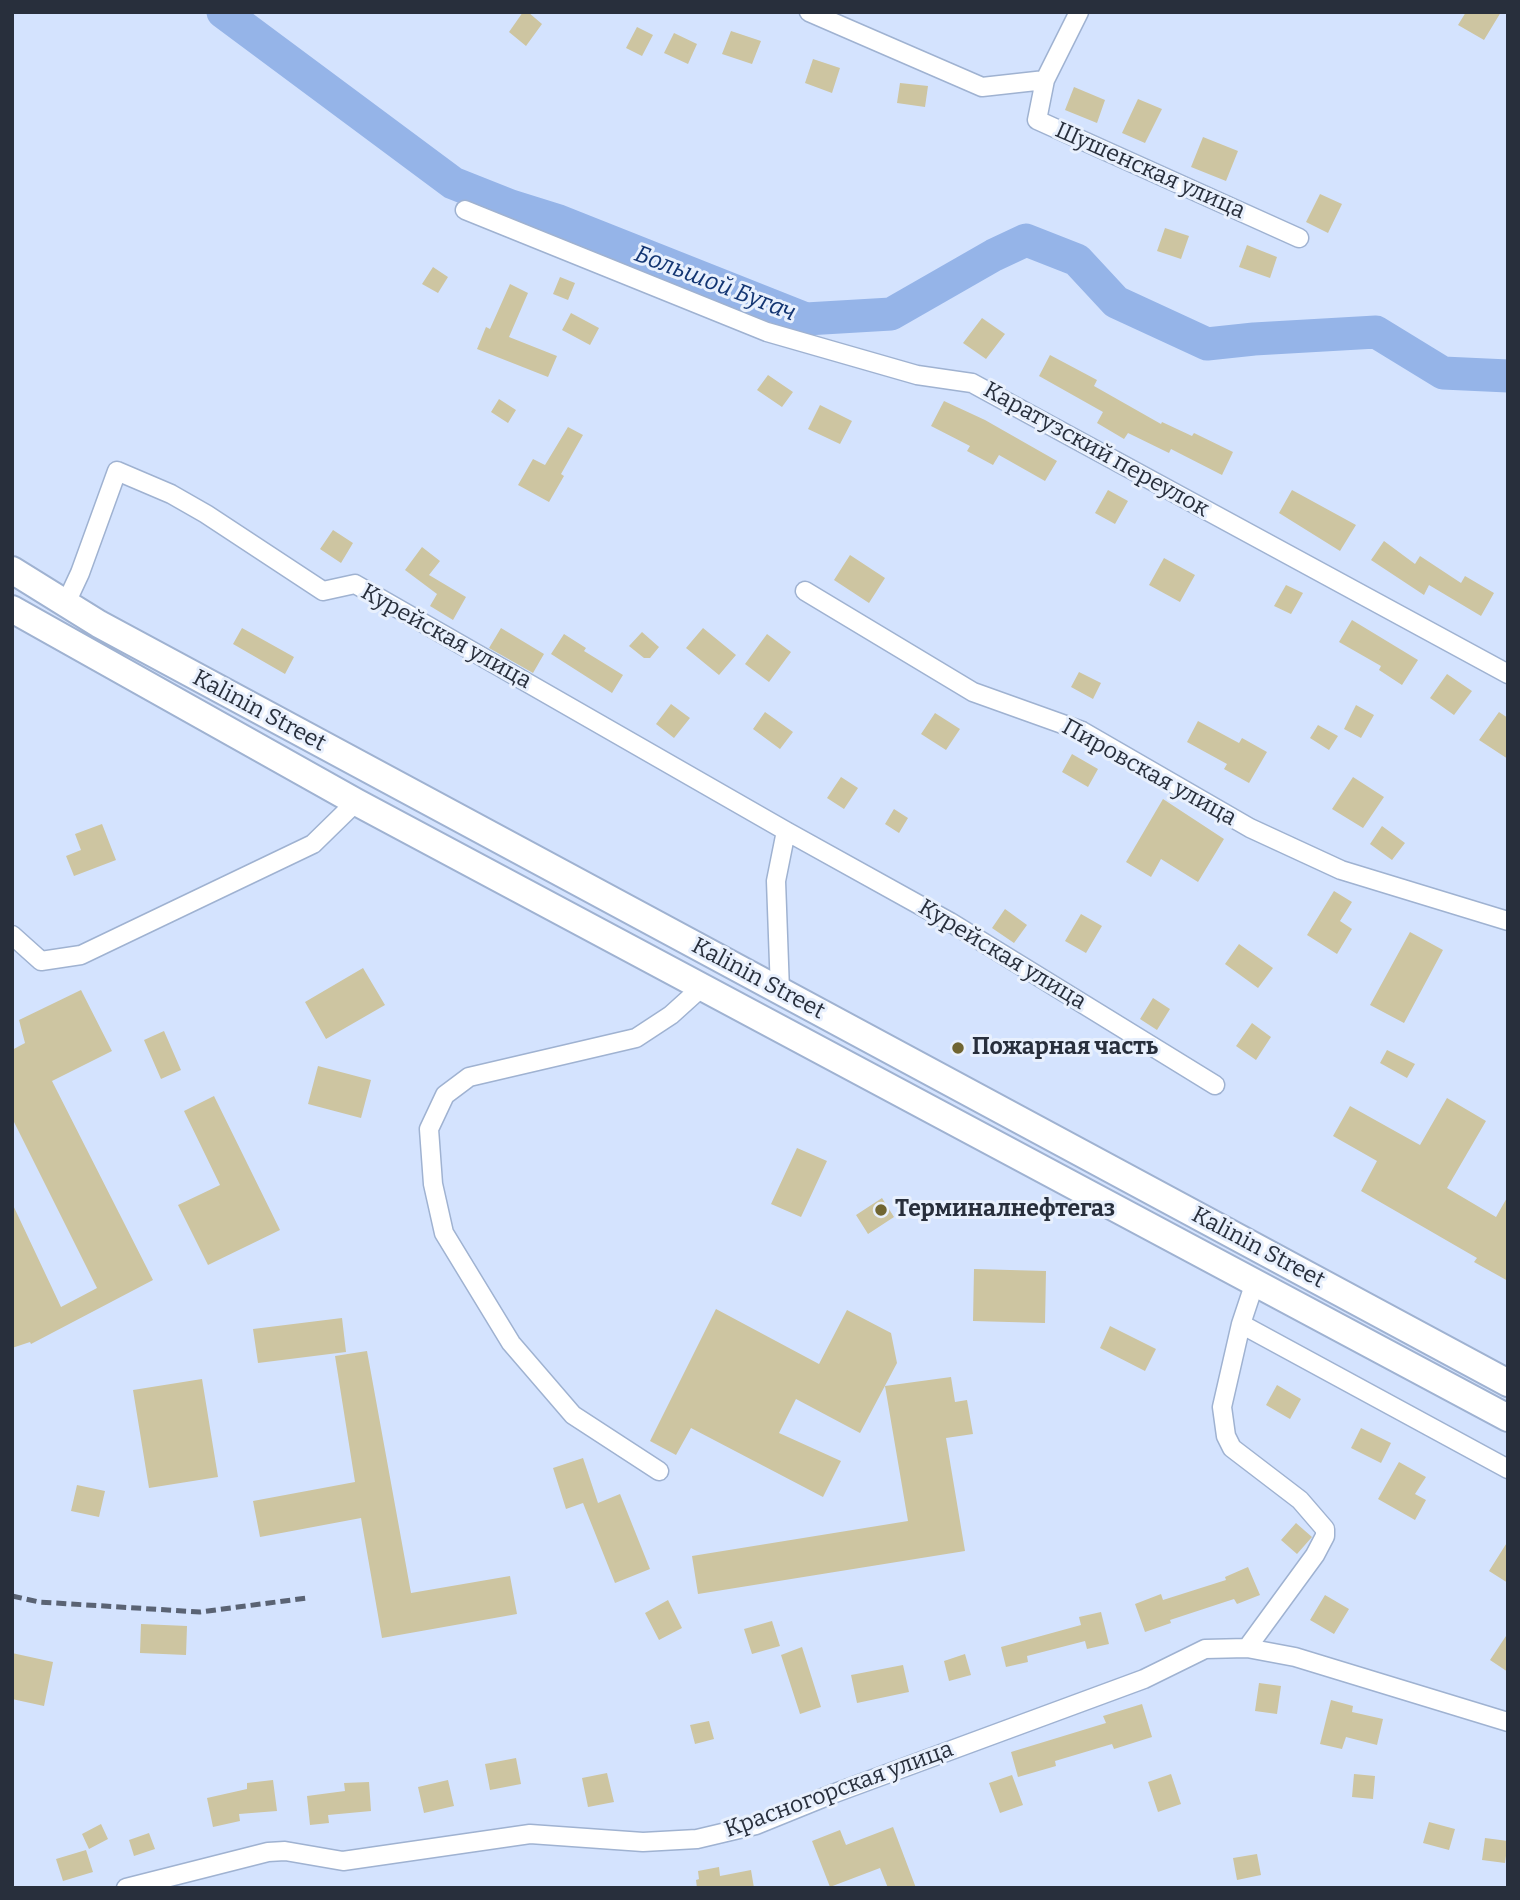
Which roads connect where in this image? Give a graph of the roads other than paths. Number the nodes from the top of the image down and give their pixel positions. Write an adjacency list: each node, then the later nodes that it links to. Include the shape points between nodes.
1 (809, 12): 3 (street, via 982,87)
2 (1079, 12): 3 (street)
3 (1045, 80): 5 (street, Шушенская улица, via 1037,120)
4 (465, 210): 10 (street, Каратузский переулок, via 767,332 917,375 972,383)
5 (1299, 239)
6 (12, 570): 8 (main road, Kalinin Street)
7 (805, 591): 13 (street, Пировская улица, via 973,692 1082,731 1250,828 1341,870)
8 (65, 603): 12 (street, Курейская улица, via 117,471 170,494 323,591 355,584); 16 (main road, Kalinin Street)
9 (12, 609): 11 (main road, Kalinin Street)
10 (1508, 674)
11 (356, 802): 14 (street, via 313,844 80,955 41,961); 15 (main road, Kalinin Street)
12 (786, 831): 16 (street, via 776,881); 17 (street, Курейская улица, via 950,922)
13 (1508, 921)
14 (12, 935)
15 (702, 987): 19 (main road, Kalinin Street); 27 (street, via 636,1038 469,1077 445,1095 429,1129 433,1184 444,1233 511,1343 573,1415)
16 (780, 991): 18 (main road, Kalinin Street)
17 (1214, 1085)
18 (992, 1105): 19 (main road); 20 (main road, Kalinin Street)
19 (977, 1134): 21 (main road, Kalinin Street)
20 (1097, 1162): 21 (main road); 24 (main road, Kalinin Street)
21 (1081, 1189): 22 (main road, Kalinin Street)
22 (1255, 1282): 23 (street); 25 (main road, Kalinin Street)
23 (1241, 1324): 26 (street); 28 (street, via 1222,1407 1226,1436 1232,1448 1300,1500 1325,1529 1315,1555)
24 (1508, 1383)
25 (1508, 1418)
26 (1508, 1469)
27 (659, 1471)
28 (1247, 1648): 29 (street, Красногорская улица, via 1295,1657); 30 (street, Красногорская улица, via 1205,1649 1144,1679 756,1825 697,1839 643,1842 530,1834 343,1861 268,1852)
29 (1508, 1722)
30 (126, 1888)

